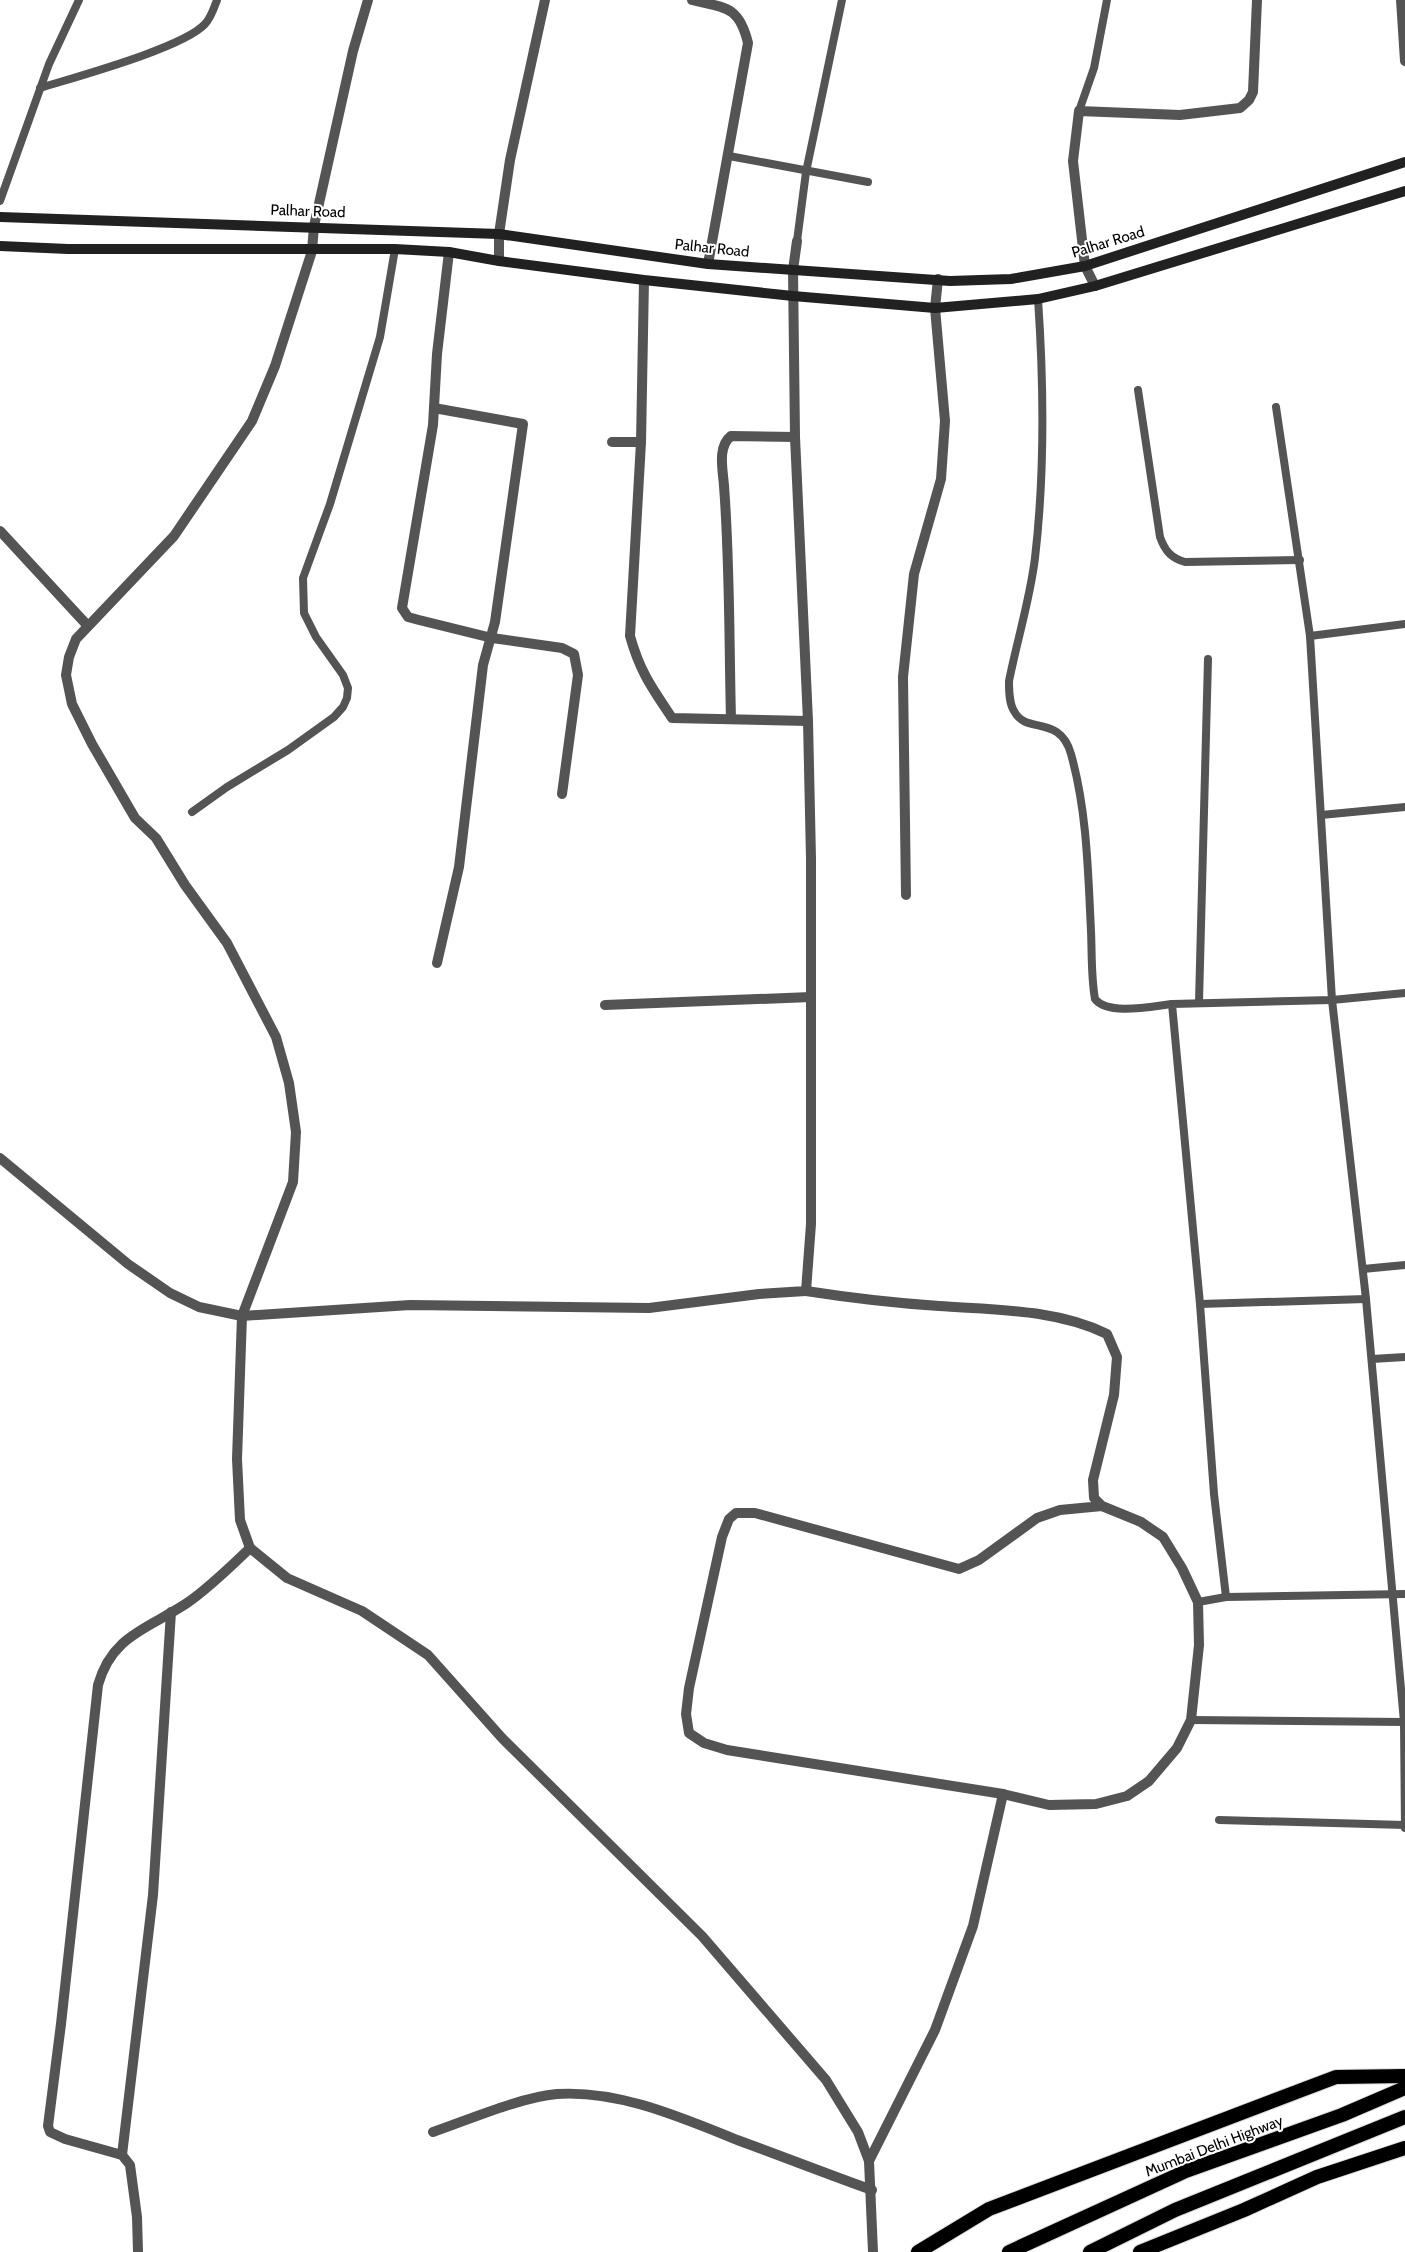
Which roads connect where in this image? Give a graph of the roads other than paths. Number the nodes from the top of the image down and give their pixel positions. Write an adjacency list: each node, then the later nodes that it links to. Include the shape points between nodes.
1 (80, 0): 11 (lane)
2 (217, 0): 11 (lane, via 206,23 193,34 140,56)
3 (368, 0): 20 (street, via 353,51)
4 (545, 0): 21 (street, via 510,160)
5 (692, 0): 13 (street, via 729,9 744,27 748,44)
6 (842, 0): 15 (lane)
7 (1107, 0): 12 (lane, via 1094,68)
8 (1257, 0): 12 (street, via 1253,92 1240,108 1180,115)
9 (1401, 0): 10 (street)
10 (1405, 61)
11 (40, 88): 18 (lane)
12 (1079, 111): 29 (street, via 1073,161)
13 (729, 156): 15 (lane); 28 (street)
14 (1405, 162): 29 (main road, Palhar Road)
15 (806, 172): 16 (lane); 22 (lane)
16 (868, 182)
17 (1405, 191): 33 (main road)
18 (0, 201)
19 (0, 217): 20 (main road, Palhar Road)
20 (314, 226): 21 (main road, Palhar Road); 25 (street)
21 (499, 234): 27 (street); 28 (main road, Palhar Road)
22 (797, 241): 30 (street)
23 (0, 246): 25 (main road)
24 (394, 249): 25 (main road); 26 (main road); 54 (lane, via 380,337 330,504 303,578 304,613 316,637 343,675 348,688 347,698 334,717)
25 (312, 251): 46 (street, via 275,366 252,421 174,536)
26 (449, 252): 27 (main road); 39 (street)
27 (499, 261): 31 (main road)
28 (708, 264): 30 (main road, Palhar Road)
29 (1085, 266): 32 (main road, Palhar Road, via 1011,279); 33 (street)
30 (793, 270): 32 (main road, Palhar Road); 34 (street)
31 (644, 280): 34 (main road); 42 (street)
32 (938, 280): 36 (street)
33 (1095, 286): 35 (main road)
34 (793, 296): 36 (main road); 40 (street)
35 (1038, 299): 36 (main road); 62 (lane, via 1044,426 1038,524 1035,560 1009,682 1010,696 1013,711 1019,719 1058,732 1069,748 1081,788 1095,999 1099,1004 1114,1009)
36 (935, 308): 56 (street, via 945,421 941,479 914,574 903,677)
37 (1138, 390): 44 (lane, via 1160,537 1174,559 1185,562)
38 (1276, 407): 44 (lane)
39 (434, 408): 48 (street, via 426,474 402,608 408,617); 48 (street, via 523,424)
40 (795, 438): 50 (street, via 731,436 723,446 729,547); 51 (street)
41 (612, 442): 42 (street)
42 (641, 442): 50 (street, via 630,636 635,655 643,675 672,718)
43 (0, 531): 46 (street)
44 (1300, 560): 47 (lane)
45 (1405, 624): 47 (lane)
46 (87, 625): 70 (street, via 76,639 69,657 66,674 72,704 135,818 156,838 226,943 276,1037 289,1083 296,1132 293,1182)
47 (1310, 636): 55 (lane)
48 (492, 638): 52 (street, via 562,648 574,654 578,675); 57 (street, via 483,665 459,867)
49 (1208, 659): 61 (lane)
50 (731, 719): 51 (street)
51 (808, 721): 59 (street)
52 (562, 794)
53 (1405, 807): 55 (lane)
54 (192, 812)
55 (1321, 815): 60 (lane)
56 (906, 895)
57 (437, 963)
58 (1405, 993): 60 (lane)
59 (811, 997): 63 (street); 67 (street, via 811,1224)
60 (1332, 1000): 61 (lane); 66 (lane)
61 (1198, 1002): 62 (lane)
62 (1172, 1004): 69 (lane)
63 (605, 1005)
64 (0, 1158): 70 (street, via 128,1264 170,1293 199,1307)
65 (1405, 1265): 66 (lane)
66 (1362, 1269): 68 (lane)
67 (806, 1291): 70 (street, via 649,1308 410,1305); 73 (street, via 876,1302 1036,1313 1085,1323 1107,1334 1117,1357 1114,1395 1093,1480 1094,1498)
68 (1366, 1300): 69 (lane); 72 (lane)
69 (1200, 1304): 77 (lane, via 1214,1494)
70 (242, 1316): 74 (street, via 237,1458 240,1520)
71 (1405, 1357): 72 (lane)
72 (1372, 1359): 76 (lane)
73 (1102, 1506): 78 (street, via 1141,1522 1163,1537); 82 (street, via 1060,1510 1037,1518 979,1560 960,1569 755,1513 736,1513 729,1518 722,1537 690,1688 686,1714 689,1733 704,1743 726,1750)
74 (250, 1548): 79 (street, via 218,1578); 91 (street, via 287,1578 362,1611 428,1655 502,1738 702,1936 826,2080 858,2132)
75 (1405, 1594): 76 (lane)
76 (1394, 1596): 77 (lane); 81 (lane)
77 (1226, 1597): 78 (lane)
78 (1198, 1602): 80 (street, via 1199,1645)
79 (171, 1612): 90 (street, via 153,1895); 90 (street, via 121,1643 103,1665 98,1685 48,2118 48,2126 54,2135)
80 (1191, 1720): 81 (lane); 82 (street, via 1177,1748 1149,1781 1127,1796 1096,1804 1049,1805)
81 (1405, 1722): 84 (lane)
82 (1003, 1794): 91 (street, via 973,1926 935,2030)
83 (1219, 1820): 84 (lane)
84 (1405, 1826)
85 (1405, 2076): 95 (highway, via 1336,2077 989,2209)
86 (1405, 2088): 96 (highway, Mumbai Delhi Highway, via 1342,2115 1186,2171)
87 (1405, 2117): 97 (highway, via 1175,2210)
88 (433, 2132): 92 (street, via 554,2094 588,2093 631,2102)
89 (1405, 2148): 98 (highway, via 1316,2177)
90 (122, 2155): 93 (street, via 130,2165)
91 (869, 2160): 92 (street)
92 (872, 2190): 94 (street)
93 (138, 2252)
94 (873, 2252)
95 (918, 2252)
96 (1009, 2252)
97 (1090, 2252)
98 (1140, 2252)

